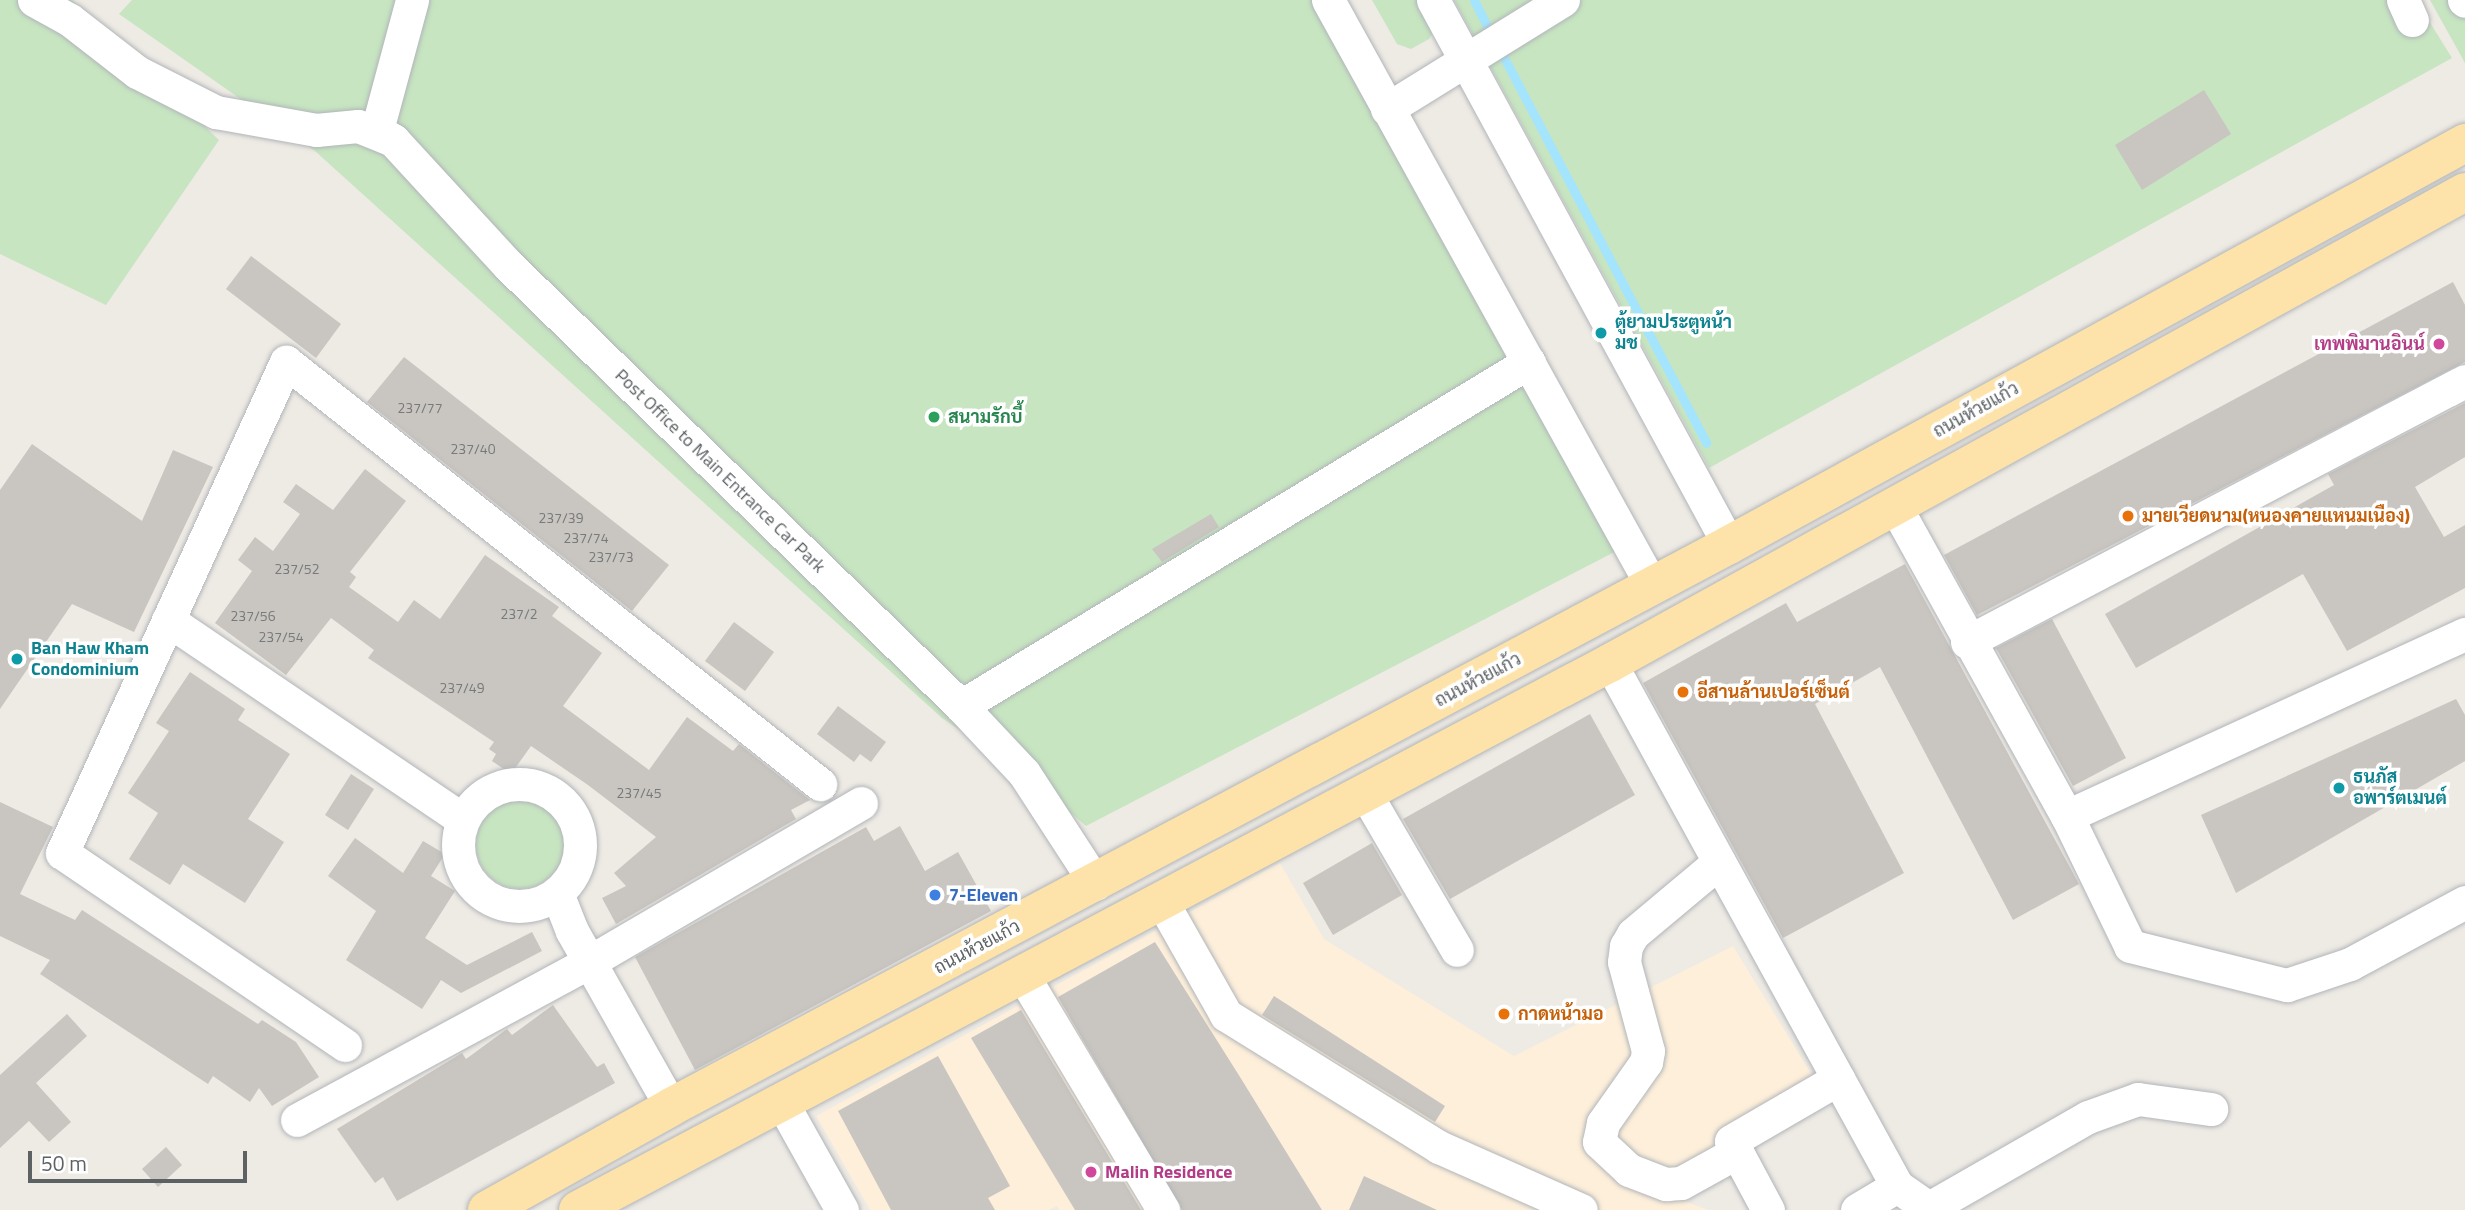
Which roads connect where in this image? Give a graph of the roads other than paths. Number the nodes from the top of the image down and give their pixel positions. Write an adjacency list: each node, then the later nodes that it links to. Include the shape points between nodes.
1 (34, 0): 8 (street, via 70,20 137,72 216,112 316,130 358,126)
2 (412, 0): 8 (street)
3 (1328, 0): 7 (street)
4 (1433, 0): 6 (street)
5 (1563, 0): 6 (street)
6 (1486, 49): 7 (street); 14 (street)
7 (1387, 109): 11 (street)
8 (377, 130): 23 (street, via 393,140 509,266)
9 (2465, 143): 14 (main road, ถนนห้วยแก้ว)
10 (2465, 192): 13 (main road)
11 (1529, 362): 17 (street); 23 (street)
12 (2465, 382): 21 (street)
13 (1895, 506): 16 (main road); 21 (street)
14 (1729, 545): 16 (main road); 17 (main road, ถนนห้วยแก้ว)
15 (1196, 550): 23 (street)
16 (1751, 585): 19 (main road)
17 (1652, 586): 19 (main road); 30 (main road, ถนนห้วยแก้ว)
18 (168, 620): 24 (street, via 286,362); 28 (street); 37 (street, via 62,853)
19 (1674, 628): 22 (main road)
20 (2465, 634): 27 (street)
21 (1967, 642): 27 (street)
22 (1610, 663): 25 (main road); 29 (street)
23 (961, 706): 30 (street, via 1024,773)
24 (820, 784)
25 (1364, 791): 32 (main road); 34 (street)
26 (861, 803): 35 (street)
27 (2067, 817): 33 (street, via 2130,946 2287,985 2350,964)
28 (463, 820): 31 (street, via 458,855 464,872 487,898 522,906); 31 (street, via 490,790 509,784 548,790 565,803 580,839 579,859)
29 (1719, 862): 38 (street); 43 (street, via 1633,934 1626,946 1625,962 1648,1051 1646,1062 1603,1123 1599,1142 1629,1170 1666,1184 1681,1183)
30 (1096, 884): 40 (main road, ถนนห้วยแก้ว)
31 (557, 893): 35 (street)
32 (1161, 900): 36 (main road); 49 (street, via 1226,1015 1439,1147)
33 (2465, 902)
34 (1457, 950)
35 (589, 962): 40 (street); 42 (street)
36 (1022, 974): 39 (main road); 48 (street)
37 (345, 1045)
38 (1838, 1079): 43 (street, via 1731,1142); 44 (street)
39 (781, 1101): 46 (main road); 47 (street)
40 (671, 1107): 45 (main road, ถนนห้วยแก้ว)
41 (2211, 1109): 44 (street, via 2138,1099 2088,1117 1929,1208)
42 (297, 1120)
43 (1737, 1152): 50 (street)
44 (1897, 1186): 51 (street)
45 (497, 1208)
46 (578, 1210)
47 (842, 1210)
48 (1163, 1210)
49 (1581, 1210)
50 (1768, 1210)
51 (1857, 1210)

